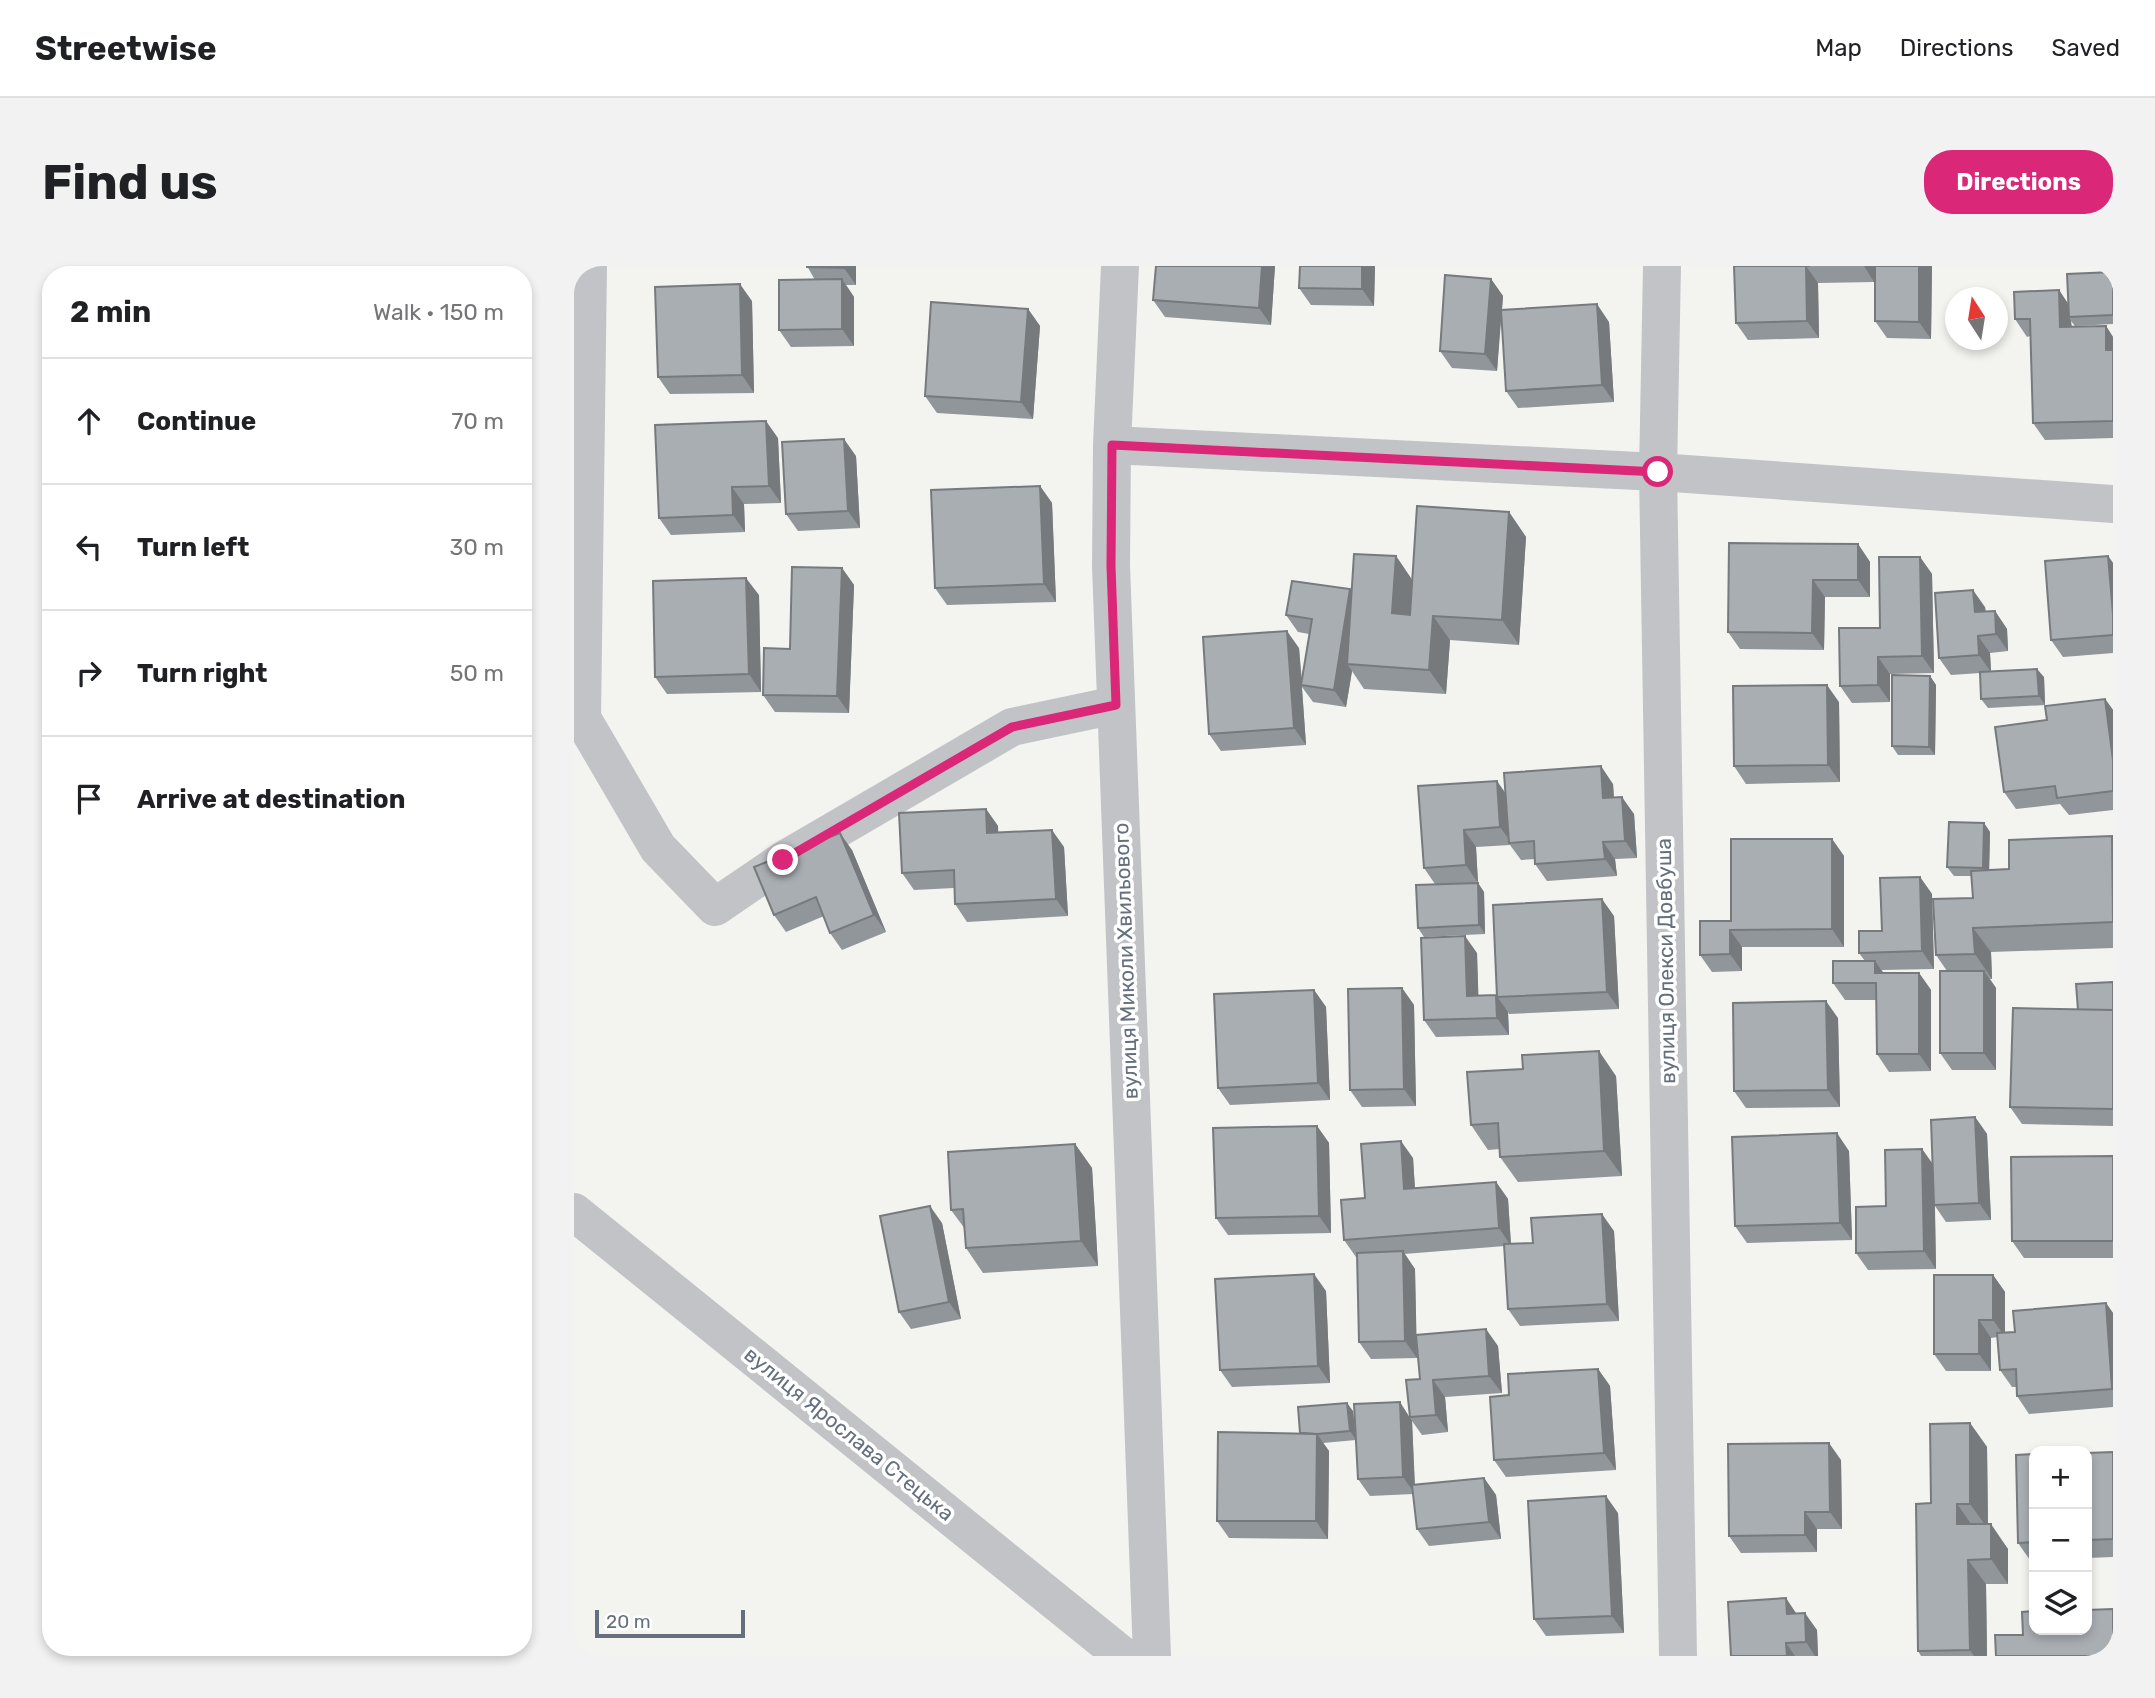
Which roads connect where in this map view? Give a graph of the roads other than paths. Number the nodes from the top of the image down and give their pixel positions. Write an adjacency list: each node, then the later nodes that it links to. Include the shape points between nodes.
1 (588, 266): 8 (street)
2 (1120, 266): 4 (street, вулиця Миколи Хвильового)
3 (1662, 266): 5 (street, вулиця Олекси Довбуша)
4 (1112, 445): 5 (street); 7 (street, вулиця Миколи Хвильового)
5 (1658, 472): 6 (street); 12 (street, вулиця Олекси Довбуша)
6 (2113, 503)
7 (1116, 705): 8 (street, via 1012,727 783,860 715,906 658,848); 11 (street, вулиця Миколи Хвильового)
8 (578, 715)
9 (574, 1212): 10 (street, вулиця Ярослава Стецька)
10 (1123, 1656)
11 (1152, 1656)
12 (1678, 1656)

